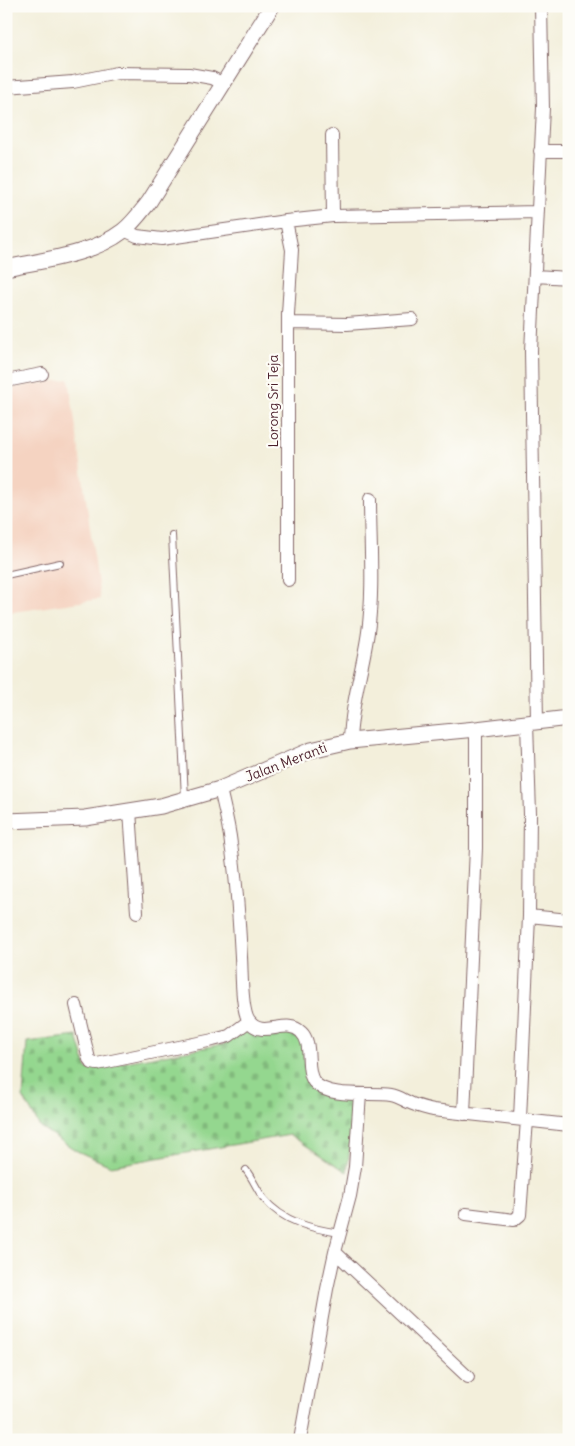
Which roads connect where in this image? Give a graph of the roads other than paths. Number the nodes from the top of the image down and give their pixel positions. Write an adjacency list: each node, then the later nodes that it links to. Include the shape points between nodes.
1 (272, 6): 3 (street)
2 (541, 6): 6 (street, via 543,108)
3 (224, 84): 4 (street, via 189,74 117,73 73,82); 11 (street, via 149,202)
4 (6, 88)
5 (332, 135): 9 (street)
6 (540, 151): 7 (street); 8 (street)
7 (569, 152)
8 (537, 212): 9 (street); 13 (street)
9 (333, 216): 10 (street)
10 (286, 221): 11 (street, via 162,238 138,236); 16 (street, Lorong Sri Teja, via 292,250)
11 (124, 230): 12 (street, via 98,245 75,253)
12 (6, 268)
13 (534, 276): 14 (street); 25 (street, via 531,352)
14 (569, 278)
15 (412, 319): 16 (street, via 347,324)
16 (288, 323): 23 (street, Lorong Sri Teja)
17 (42, 374): 18 (street)
18 (6, 381)
19 (370, 499): 27 (street, via 370,614)
20 (172, 534): 29 (lane)
21 (60, 563): 22 (lane)
22 (6, 576)
23 (288, 580)
24 (569, 718): 25 (street, Jalan Meranti)
25 (532, 723): 26 (street, Jalan Meranti); 33 (street)
26 (476, 729): 27 (street, Jalan Meranti); 38 (street, via 476,848)
27 (350, 741): 28 (street, Jalan Meranti, via 311,750)
28 (220, 789): 29 (street, Jalan Meranti); 36 (street, via 231,844 243,996)
29 (185, 800): 30 (street, Jalan Meranti)
30 (130, 811): 31 (street, Jalan Meranti, via 85,818); 32 (street)
31 (6, 820)
32 (136, 912)
33 (529, 916): 34 (street); 39 (street)
34 (569, 920)
35 (76, 1005): 36 (street, via 89,1060 97,1064 229,1036)
36 (249, 1021): 37 (street, via 264,1030 282,1026 301,1031 306,1038 311,1076 315,1082 328,1091)
37 (360, 1094): 38 (street, via 393,1095 417,1106); 43 (street, via 355,1167)
38 (464, 1114): 39 (street)
39 (524, 1120): 40 (street); 42 (street, via 522,1212 514,1220)
40 (569, 1125)
41 (246, 1170): 43 (lane, via 262,1197 279,1214 311,1228)
42 (466, 1214)
43 (340, 1234): 44 (street)
44 (335, 1252): 45 (street); 46 (street)
45 (468, 1377)
46 (300, 1440)

